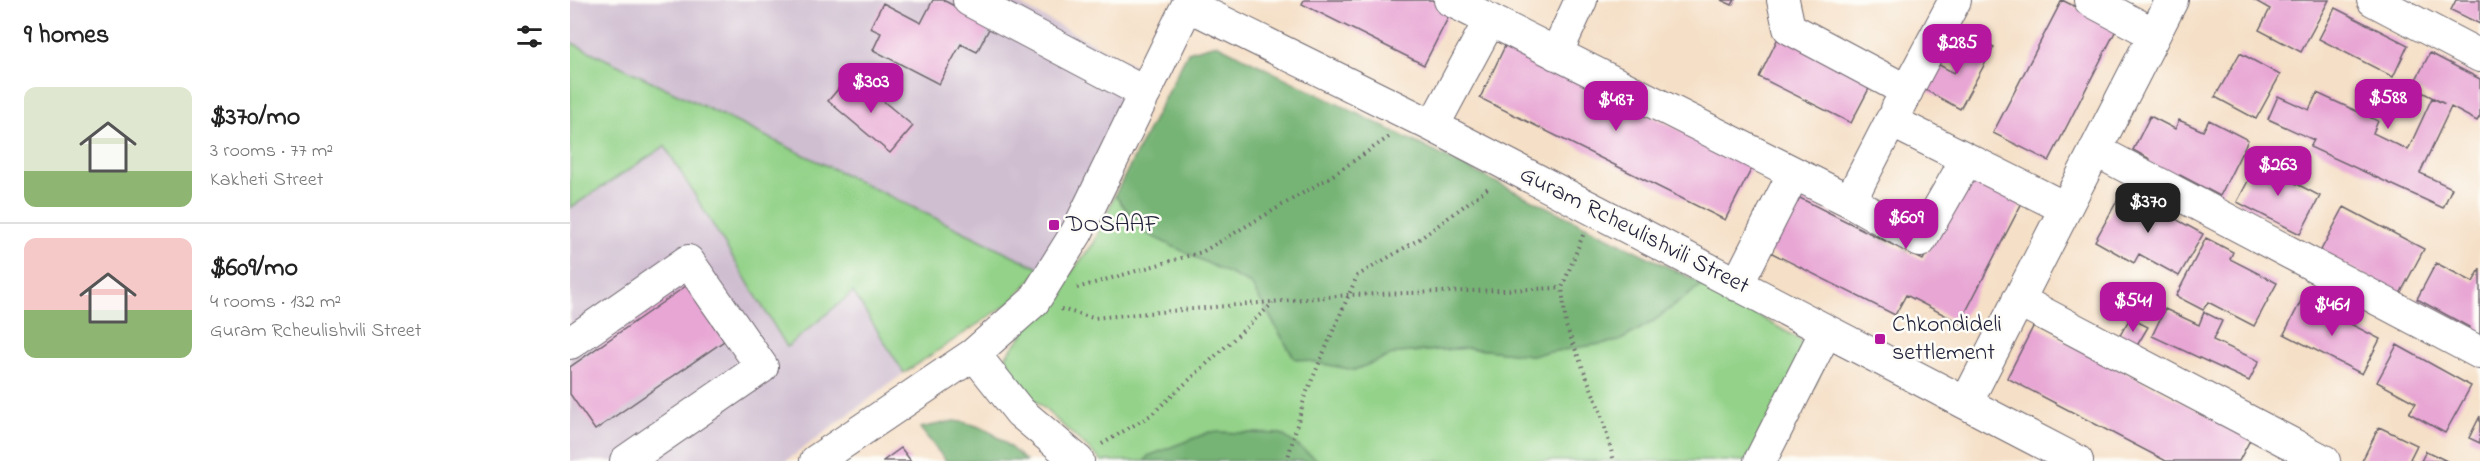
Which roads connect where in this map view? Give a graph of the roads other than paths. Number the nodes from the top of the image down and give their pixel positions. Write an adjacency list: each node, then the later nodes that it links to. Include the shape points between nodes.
1 (969, 0): 15 (street)
2 (1450, 0): 10 (street)
3 (1581, 0): 12 (street)
4 (1783, 0): 14 (street, via 1789,28)
5 (1955, 0): 14 (street)
6 (2090, 0): 11 (street)
7 (2172, 0): 11 (street)
8 (2373, 0): 13 (street)
9 (1189, 2): 15 (street); 17 (street, Guram Rcheulishvili Street)
10 (1490, 20): 12 (street); 17 (street)
11 (2154, 34): 18 (street)
12 (1556, 54): 20 (street)
13 (2480, 56)
14 (1906, 91): 16 (street)
15 (1145, 93): 28 (street, via 1077,232 1034,301)
16 (1891, 121): 19 (street); 21 (street)
17 (1425, 122): 23 (street, Guram Rcheulishvili Street)
18 (2095, 150): 22 (street); 27 (street)
19 (1967, 159): 21 (street, via 1920,241); 22 (street)
20 (1794, 173): 21 (street); 23 (street)
21 (1850, 201)
22 (2065, 208): 24 (street)
23 (1737, 285): 25 (street, Guram Rcheulishvili Street)
24 (2018, 300): 29 (street); 30 (street)
25 (1826, 331): 29 (street, Guram Rcheulishvili Street); 34 (street)
26 (570, 343): 32 (street, via 688,261 762,367)
27 (2480, 353)
28 (974, 354): 31 (street, via 1020,412); 33 (street)
29 (1966, 403): 35 (street, Guram Rcheulishvili Street)
30 (2290, 453): 36 (street)
31 (1077, 460)
32 (626, 461)
33 (816, 461)
34 (1760, 461)
35 (2077, 461)
36 (2324, 461)

